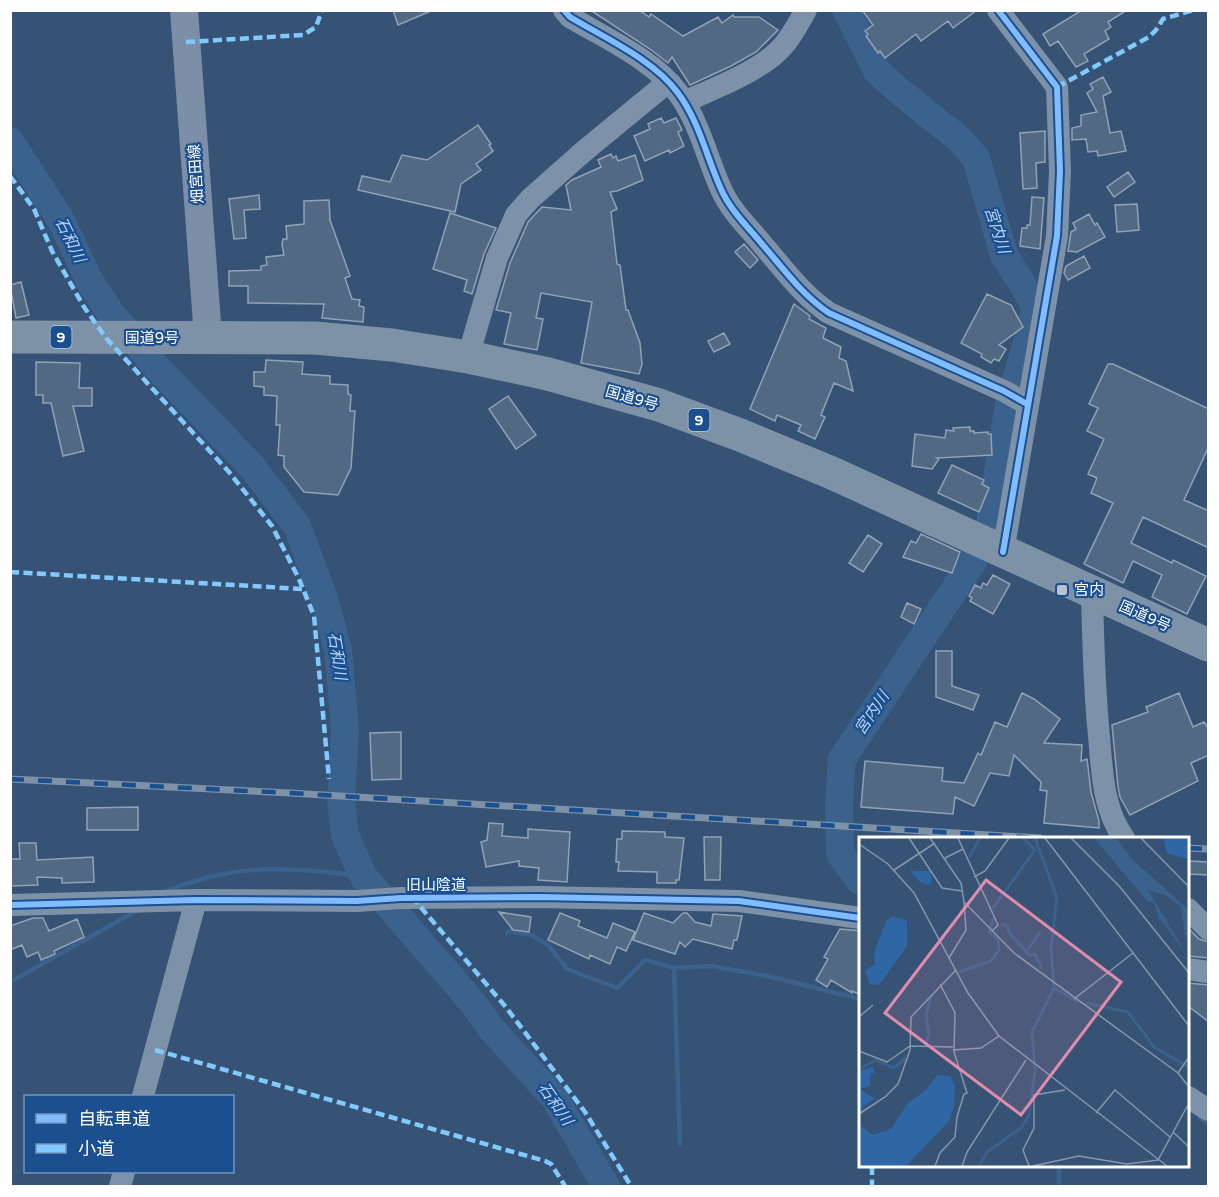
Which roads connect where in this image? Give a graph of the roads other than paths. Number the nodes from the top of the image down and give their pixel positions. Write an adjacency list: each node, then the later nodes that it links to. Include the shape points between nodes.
1 (184, 10): 8 (main road, 畑宮田線)
2 (564, 10): 5 (street)
3 (806, 10): 6 (street, via 773,56)
4 (998, 10): 10 (street, via 1057,87 1059,110 1057,236)
5 (668, 82): 6 (street); 9 (street, via 516,215 497,258)
6 (684, 102): 10 (street, via 733,211 810,299 829,313)
7 (10, 337): 8 (highway, 国道9号 / 9)
8 (208, 337): 9 (highway, 国道9号 / 9, via 315,338)
9 (468, 357): 11 (highway, 国道9号 / 9, via 548,374 659,405 832,473)
10 (1027, 404): 11 (street)
11 (1003, 552): 12 (highway, 国道9号 / 9)
12 (1092, 592): 13 (highway, 国道9号 / 9); 14 (street, via 1103,784 1115,826)
13 (1209, 645)
14 (1123, 837)
15 (196, 900): 16 (street, 旧山陰道); 18 (street, 旧山陰道, via 539,897 739,901); 22 (street)
16 (10, 905)
17 (1189, 910): 19 (street)
18 (859, 918)
19 (1209, 929)
20 (1189, 969): 21 (street)
21 (1209, 972)
22 (143, 1095)
23 (1189, 1098): 24 (street)
24 (1209, 1110)

